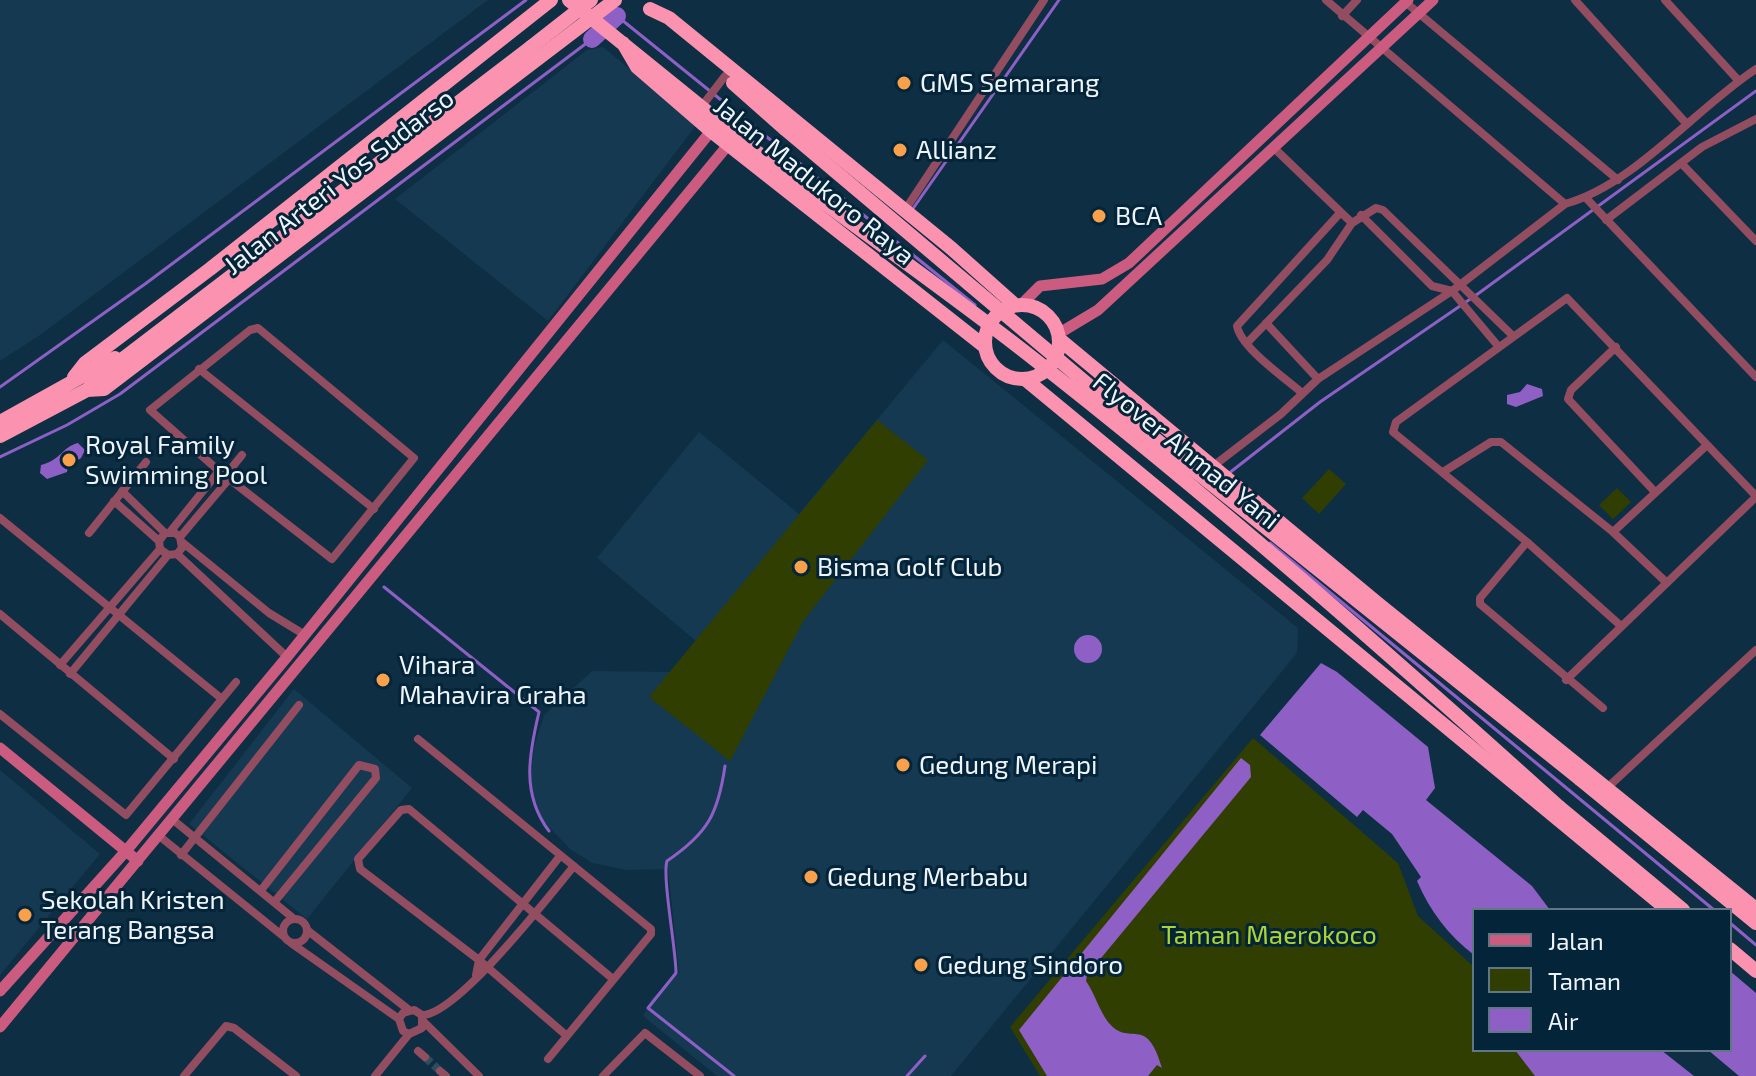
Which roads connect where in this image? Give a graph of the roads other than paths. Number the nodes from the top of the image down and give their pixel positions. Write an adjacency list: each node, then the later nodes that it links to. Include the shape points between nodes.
1 (551, 0): 58 (highway, via 85,363)
2 (569, 0): 16 (highway, Jalan Madukoro Raya)
3 (581, 0): 19 (highway)
4 (591, 0): 19 (highway, bridge)
5 (615, 0): 16 (highway, Jalan Arteri Yos Sudarso)
6 (1044, 0): 37 (street)
7 (1326, 0): 15 (street)
8 (1357, 0): 15 (street)
9 (1433, 0): 14 (street)
10 (1575, 0): 25 (street)
11 (1665, 0): 23 (street)
12 (1405, 1): 14 (street); 17 (street)
13 (645, 4): 22 (highway, Jalan Madukoro Raya); 37 (highway, Jalan Madukoro Raya)
14 (1419, 14): 20 (street); 33 (street)
15 (1342, 16): 17 (street)
16 (592, 18): 18 (highway, Jalan Madukoro Raya); 59 (highway, Jalan Arteri Yos Sudarso, via 220,304 104,389)
17 (1370, 37): 20 (street); 46 (street, via 1115,273 1098,280 1045,284)
18 (620, 41): 24 (highway, Jalan Madukoro Raya); 28 (highway, Jalan Madukoro Raya, via 637,67)
19 (529, 44): 58 (highway, via 116,357); 59 (highway)
20 (1384, 49): 30 (street); 35 (street)
21 (1756, 69): 23 (street)
22 (723, 79): 24 (street); 27 (highway, Jalan Madukoro Raya)
23 (1738, 80): 25 (street)
24 (704, 103): 31 (highway, Jalan Madukoro Raya)
25 (1685, 122): 33 (street)
26 (1754, 123): 32 (street)
27 (785, 129): 123 (highway, Flyover Ahmad Yani, bridge, via 1115,407)
28 (711, 131): 29 (highway, Jalan Madukoro Raya); 92 (street)
29 (728, 145): 51 (highway, Jalan Madukoro Raya); 107 (street)
30 (1275, 149): 36 (street); 49 (street)
31 (763, 157): 119 (highway, Flyover Ahmad Yani, bridge, via 967,307 1180,477)
32 (1681, 163): 39 (street); 41 (street)
33 (1618, 180): 34 (street)
34 (1586, 198): 35 (street); 39 (street)
35 (1565, 204): 43 (street)
36 (1340, 213): 40 (street); 42 (street)
37 (911, 215): 46 (highway, Jalan Madukoro Raya)
38 (1361, 215): 40 (street); 43 (street, via 1383,210); 44 (street, via 1432,286)
39 (1605, 218): 55 (street)
40 (1352, 223): 45 (street)
41 (1756, 241)
42 (1278, 282): 45 (street); 50 (street, via 1237,326)
43 (1461, 284): 44 (street); 48 (street)
44 (1452, 291): 52 (street); 57 (street)
45 (1294, 297): 47 (street)
46 (1014, 306): 49 (highway, via 1045,313); 51 (highway, bridge, via 988,324)
47 (1266, 323): 50 (street); 57 (street)
48 (1512, 335): 52 (street); 53 (street, via 1567,298)
49 (1058, 342): 56 (highway, bridge, via 1043,373); 66 (highway)
50 (1247, 343): 60 (street)
51 (984, 346): 56 (highway, via 997,370)
52 (1498, 346): 67 (street, via 1393,426 1393,432)
53 (1616, 347): 63 (street); 70 (street, via 1568,399)
54 (199, 369): 68 (street, via 150,410); 74 (street); 74 (street, via 250,330 262,330 414,457)
55 (1756, 377)
56 (1025, 379): 73 (highway)
57 (1318, 379): 60 (street)
58 (68, 384): 61 (highway)
59 (87, 390): 62 (highway)
60 (1302, 393): 66 (street)
61 (0, 422)
62 (0, 436)
63 (1707, 445): 70 (street); 71 (street)
64 (242, 455): 68 (street)
65 (146, 462): 69 (street)
66 (1212, 470): 73 (highway, bridge); 82 (highway)
67 (1443, 472): 76 (street, via 1491,442 1501,442); 79 (street)
68 (224, 475): 74 (street, via 331,560); 78 (street); 80 (street)
69 (122, 491): 72 (street); 80 (street)
70 (1655, 492): 76 (street)
71 (1756, 496): 81 (street)
72 (114, 501): 77 (street); 80 (street)
73 (1177, 503): 89 (highway)
74 (374, 509)
75 (0, 518): 84 (street)
76 (1613, 532): 81 (street)
77 (89, 533)
78 (181, 540): 80 (street); 80 (street); 83 (street)
79 (1527, 542): 90 (street); 97 (street, via 1480,604)
80 (167, 544): 84 (street); 85 (street); 86 (street)
81 (1667, 583): 90 (street)
82 (1354, 590): 89 (highway, bridge); 106 (highway)
83 (248, 597): 85 (street); 88 (street)
84 (109, 605): 86 (street); 95 (street)
85 (239, 608): 91 (street)
86 (119, 613): 96 (street); 99 (street)
87 (0, 614): 95 (street)
88 (271, 614): 91 (street); 92 (street)
89 (1330, 619): 118 (highway)
90 (1621, 626): 97 (street)
91 (260, 628): 94 (street)
92 (305, 635): 94 (street)
93 (1756, 650): 106 (street)
94 (287, 657): 110 (street)
95 (60, 665): 96 (street)
96 (70, 674): 105 (street)
97 (1566, 680): 101 (street)
98 (236, 682): 99 (street)
99 (222, 699): 105 (street)
100 (299, 705): 109 (street)
101 (1603, 708)
102 (0, 714): 105 (street, via 122,815 135,809)
103 (418, 739): 112 (street)
104 (0, 748): 110 (street)
105 (174, 759)
106 (1608, 787): 120 (highway)
107 (172, 819): 108 (street); 109 (street)
108 (158, 835): 111 (street); 113 (street)
109 (195, 838): 111 (street); 115 (street)
110 (126, 851): 113 (street); 134 (street)
111 (181, 855): 125 (street)
112 (560, 856): 114 (street); 117 (street)
113 (138, 861): 138 (street)
114 (574, 866): 121 (street); 132 (street, via 651,929)
115 (262, 889): 116 (street); 116 (street, via 359,765 375,769 376,778)
116 (276, 900): 122 (street)
117 (522, 906): 121 (street); 127 (street); 127 (street, via 407,809 358,859 360,869)
118 (1666, 908)
119 (1681, 908)
120 (1756, 909)
121 (533, 915): 129 (street); 132 (street)
122 (293, 918): 124 (street); 125 (street, via 285,923)
123 (1756, 923)
124 (307, 930): 125 (street, via 301,942); 135 (street)
125 (287, 940): 137 (street)
126 (1732, 951): 130 (highway)
127 (479, 960): 129 (street); 131 (street)
128 (1732, 963): 133 (highway)
129 (489, 968): 131 (street); 140 (street)
130 (1756, 971)
131 (476, 975): 136 (street)
132 (613, 979): 140 (street)
133 (1756, 983)
134 (0, 991)
135 (409, 1010): 136 (street); 137 (street)
136 (423, 1018): 139 (street, via 419,1032); 145 (street)
137 (399, 1019): 139 (street)
138 (0, 1027)
139 (409, 1034): 144 (street)
140 (567, 1036): 141 (street)
141 (548, 1059)
142 (184, 1076): 143 (street, via 226,1026)
143 (296, 1076)
144 (375, 1076)
145 (479, 1076)
146 (603, 1076): 147 (street, via 640,1034 650,1034)
147 (700, 1076)

